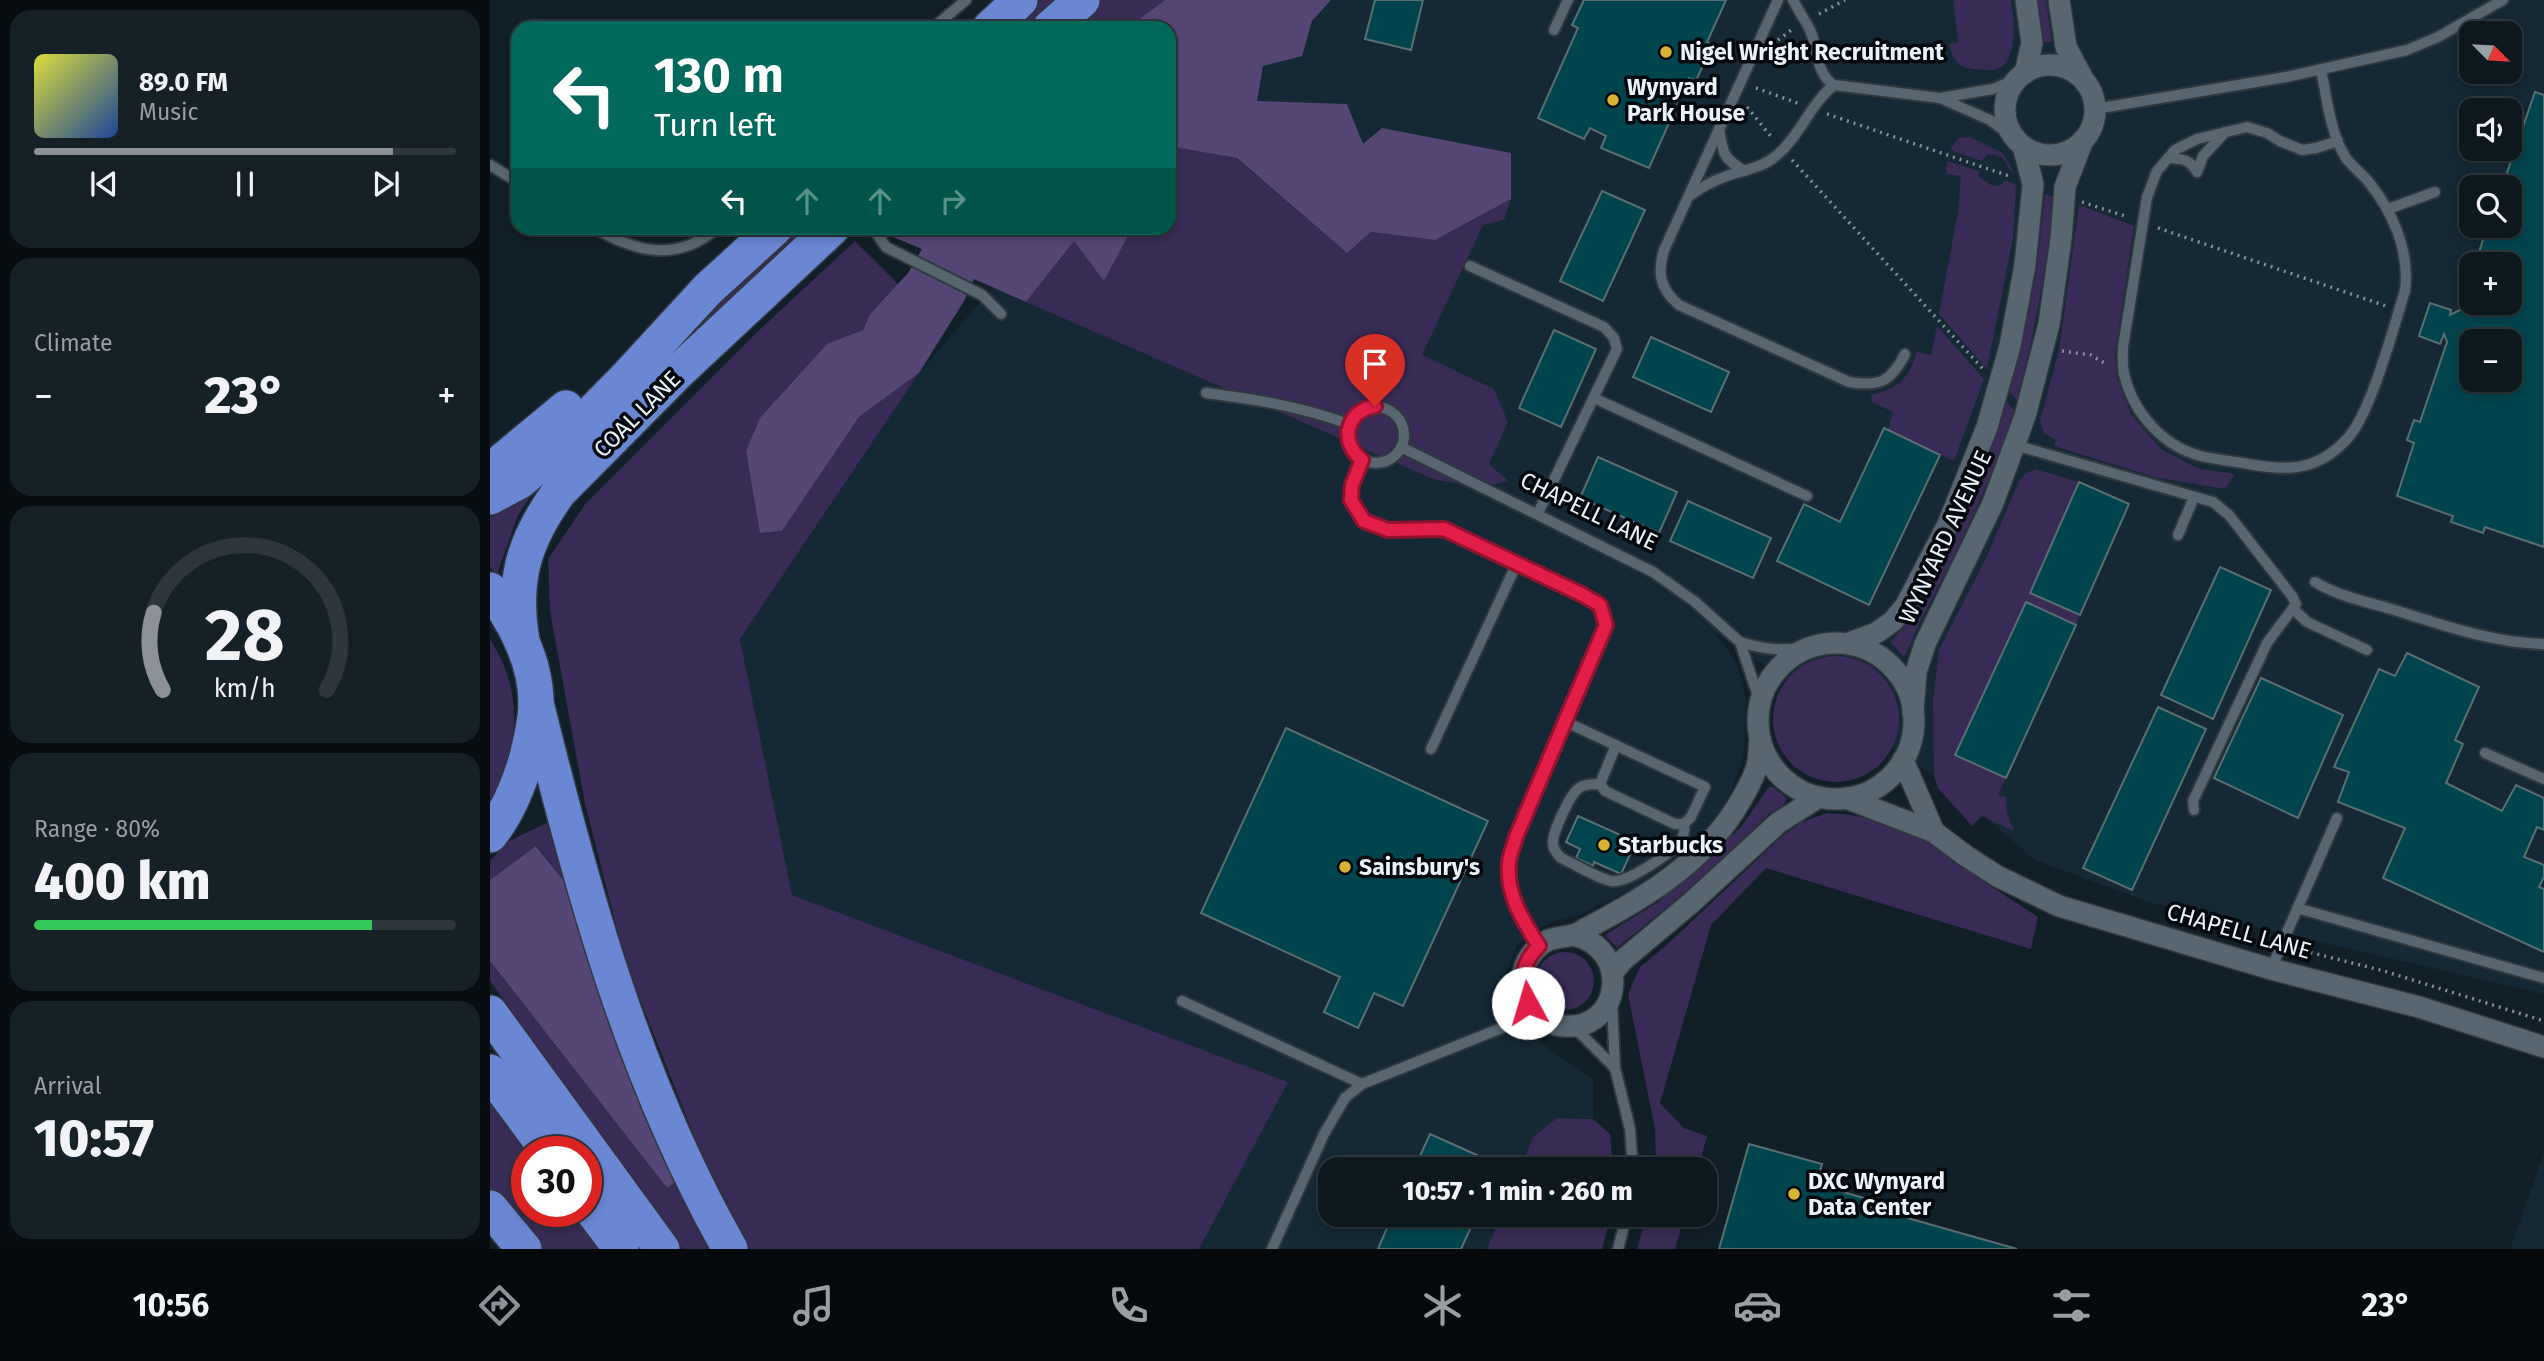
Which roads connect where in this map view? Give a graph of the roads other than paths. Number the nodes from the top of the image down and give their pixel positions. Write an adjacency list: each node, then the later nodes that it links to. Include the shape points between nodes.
1 (966, 0): 10 (lane)
2 (1020, 0): 11 (highway)
3 (1082, 0): 12 (highway)
4 (1568, 0): 13 (lane)
5 (1778, 0): 20 (lane)
6 (1793, 0): 17 (lane, via 1810,30 1824,75)
7 (2026, 0): 15 (street, via 2032,43)
8 (2059, 0): 16 (street, via 2066,47)
9 (2503, 0): 14 (lane, via 2407,50)
10 (941, 21)
11 (998, 21)
12 (1058, 21)
13 (1554, 30)
14 (2321, 69): 19 (lane); 23 (lane)
15 (2022, 76): 16 (street, via 2044,66 2058,66); 18 (lane, via 1993,89); 24 (street, via 2010,90 2006,113 2009,128)
16 (2083, 79): 19 (street)
17 (1834, 85): 18 (lane); 27 (lane, via 1783,150)
18 (1940, 98): 24 (lane, via 1990,120)
19 (2095, 109): 22 (street)
20 (1719, 129): 27 (lane, via 1724,154); 30 (lane)
21 (2226, 131): 23 (lane, via 2247,127 2302,150); 25 (lane, via 2197,139); 25 (lane, via 2203,156 2197,172 2192,162)
22 (2083, 141): 24 (street, via 2058,154 2043,154); 44 (street, WYNYARD AVENUE, via 2065,187 2043,348)
23 (2338, 141): 31 (lane, via 2346,158)
24 (2021, 143): 59 (street, WYNYARD AVENUE, via 2033,184 2032,209 2010,346 1987,427 1942,536 1906,605 1893,621)
25 (2168, 158): 31 (lane, via 2157,171 2147,197 2123,369 2135,402 2157,432 2199,455 2273,470 2310,465 2348,439 2362,417 2405,292 2404,257)
26 (490, 165): 28 (lane)
27 (1745, 171): 30 (lane, via 1722,177)
28 (511, 178)
29 (2435, 192): 31 (lane)
30 (1687, 198): 40 (lane, via 1659,267 1668,296 1679,305 1849,382 1869,385 1889,377)
31 (2388, 209)
32 (608, 235): 33 (lane, via 654,251 676,250)
33 (709, 235)
34 (767, 235): 38 (highway, COAL LANE)
35 (825, 235): 57 (highway, COAL LANE, via 678,372 544,512 519,578 517,611)
36 (878, 235): 39 (lane, via 886,247 982,295)
37 (1470, 266): 42 (lane, via 1604,327 1614,338 1616,349)
38 (708, 289): 47 (highway); 49 (highway, COAL LANE, via 546,459 520,481)
39 (1001, 314)
40 (1905, 354)
41 (1206, 393): 43 (lane, via 1308,409)
42 (1594, 398): 48 (lane); 51 (lane)
43 (1349, 424): 45 (lane, via 1367,408 1391,410 1404,430); 46 (lane, via 1348,440)
44 (2015, 444): 50 (lane); 65 (street, WYNYARD AVENUE, via 1993,503 1924,644)
45 (1401, 447): 46 (lane, via 1385,462); 51 (lane, CHAPELL LANE)
46 (1362, 460): 53 (lane, via 1351,500 1364,521 1388,530 1444,529)
47 (490, 471)
48 (1807, 496)
49 (490, 497)
50 (2194, 497): 52 (lane); 56 (lane, via 2213,502 2229,515 2292,596)
51 (1538, 513): 58 (lane, CHAPELL LANE, via 1653,572)
52 (2178, 535)
53 (1517, 563): 66 (lane, via 1600,605 1606,625); 69 (lane)
54 (2315, 582): 60 (lane, via 2333,593 2452,628)
55 (490, 590): 57 (highway)
56 (2293, 609): 62 (lane, via 2307,622); 76 (lane, via 2267,643 2193,801)
57 (522, 641): 63 (highway)
58 (1740, 642): 61 (lane, CHAPELL LANE, via 1766,650); 64 (lane, CHAPELL LANE, via 1759,699)
59 (1849, 643): 61 (street, WYNYARD AVENUE); 65 (street, WYNYARD AVENUE, via 1873,652 1893,667 1907,688)
60 (2544, 644)
61 (1809, 647): 64 (street, WYNYARD AVENUE, via 1774,672)
62 (2367, 650)
63 (536, 703): 80 (highway, via 520,782); 104 (highway, via 578,868 619,1003 686,1167)
64 (1758, 712): 67 (street, WYNYARD AVENUE)
65 (1913, 713): 71 (street, WYNYARD AVENUE, via 1912,737)
66 (1566, 722): 68 (lane); 83 (lane, via 1509,863 1510,890)
67 (1760, 740): 74 (street, WYNYARD AVENUE, via 1781,777); 82 (street, via 1748,788 1707,845 1645,896)
68 (1616, 745): 73 (lane); 78 (lane, via 1705,787)
69 (1431, 749)
70 (2485, 753): 72 (lane)
71 (1903, 760): 75 (street, WYNYARD AVENUE, via 1879,785); 79 (street, CHAPELL LANE)
72 (2544, 779)
73 (1600, 784): 78 (lane, via 1628,802); 78 (lane, via 1575,790 1553,844 1561,858 1611,881 1621,881 1679,843 1685,834)
74 (1819, 797): 75 (street, WYNYARD AVENUE); 85 (street, via 1778,823)
75 (1846, 798): 79 (street, CHAPELL LANE)
76 (2194, 810)
77 (2337, 818): 81 (lane)
78 (1684, 824)
79 (1934, 832): 84 (street, CHAPELL LANE, via 2037,897)
80 (491, 833)
81 (2297, 908): 84 (lane); 86 (lane)
82 (1572, 935): 83 (street, via 1554,937); 85 (street, via 1600,948)
83 (1539, 946): 89 (street, via 1527,960 1522,977 1524,995)
84 (2271, 969): 92 (street, CHAPELL LANE, via 2419,1007)
85 (1613, 972): 87 (street)
86 (2544, 978)
87 (1611, 996): 91 (street, via 1597,1017); 93 (lane)
88 (1182, 1001): 95 (lane)
89 (1533, 1010): 91 (street, via 1555,1025); 95 (lane, via 1504,1027)
90 (490, 1013): 103 (highway)
91 (1573, 1026): 93 (lane)
92 (2544, 1047)
93 (1615, 1068): 97 (lane)
94 (490, 1072): 96 (highway)
95 (1362, 1084): 105 (lane, via 1346,1098 1324,1134)
96 (537, 1136)
97 (1632, 1157)
98 (490, 1208): 101 (highway)
99 (602, 1223): 102 (highway)
100 (1624, 1227): 106 (lane)
101 (524, 1249)
102 (621, 1249)
103 (662, 1249)
104 (730, 1249)
105 (1272, 1249)
106 (1618, 1249)

